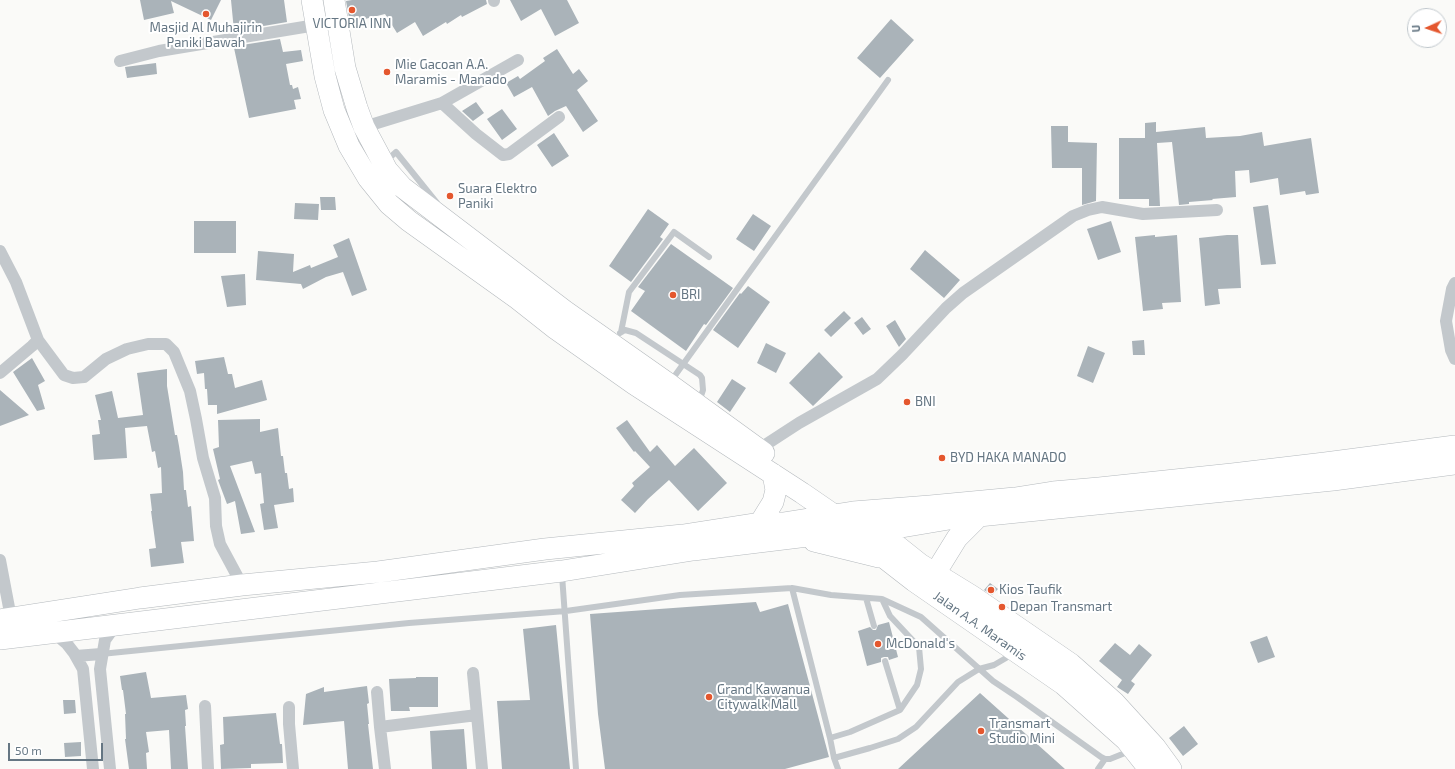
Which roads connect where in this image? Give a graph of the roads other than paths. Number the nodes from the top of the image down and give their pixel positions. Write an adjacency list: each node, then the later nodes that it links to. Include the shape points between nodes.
1 (312, 0): 3 (highway, Jalan A.A. Maramis)
2 (334, 0): 9 (highway, via 345,68)
3 (316, 25): 5 (street, via 159,51); 26 (highway, Jalan A.A. Maramis, via 334,110 349,146 368,178 389,204 621,375)
4 (518, 60): 7 (street)
5 (120, 61)
6 (888, 80): 19 (lane)
7 (442, 103): 8 (street, via 503,155 509,154); 9 (street)
8 (559, 117)
9 (364, 127): 10 (highway)
10 (383, 163): 11 (lane, via 396,152); 16 (highway, via 402,187 558,306)
11 (439, 205)
12 (1217, 210): 24 (street, via 1143,214 1102,207 1073,216 963,293 877,379 799,423)
13 (0, 251): 17 (street, via 16,282)
14 (708, 257): 16 (lane, via 674,232 629,292)
15 (1455, 283): 18 (street, via 1446,321)
16 (616, 338): 19 (lane, via 625,330 636,333); 21 (highway)
17 (38, 340): 20 (street); 38 (street, via 64,374 73,378 84,377 106,359 127,349 148,344 166,344 174,352 190,391 203,458 215,498 216,526 220,544)
18 (1455, 359)
19 (683, 364): 21 (lane); 22 (lane, via 702,378 703,390)
20 (0, 374)
21 (669, 384): 22 (highway)
22 (698, 404): 24 (highway)
23 (1455, 446): 27 (highway, via 1098,488)
24 (760, 449): 29 (highway, via 793,473)
25 (1455, 464): 27 (highway, via 1333,480)
26 (773, 474): 29 (highway, Jalan A.A. Maramis); 30 (highway, via 776,490 773,502)
27 (1052, 500): 28 (highway); 29 (highway, via 1015,498 930,506)
28 (979, 516): 31 (highway); 36 (highway, via 957,538)
29 (846, 520): 30 (highway); 31 (highway); 32 (highway); 33 (highway, Jalan A.A. Maramis)
30 (760, 523): 38 (highway, via 684,535 545,549 378,572)
31 (878, 531): 36 (highway, via 920,564)
32 (800, 537): 33 (highway); 35 (highway, via 693,550)
33 (883, 558): 48 (highway, Jalan A.A. Maramis)
34 (0, 560): 37 (street)
35 (562, 571): 42 (lane); 44 (highway)
36 (936, 572): 74 (highway, via 1071,664 1114,702 1155,747)
37 (1, 575): 43 (street)
38 (242, 585): 43 (highway)
39 (792, 588): 40 (lane); 42 (lane, via 680,595); 60 (lane)
40 (866, 598): 41 (lane); 45 (lane)
41 (882, 599): 52 (lane, via 922,617); 57 (lane, via 890,616 919,647 921,658 917,685)
42 (566, 611): 49 (lane, via 401,624); 70 (lane)
43 (6, 619)
44 (115, 626): 46 (highway); 49 (street, via 105,640)
45 (874, 626)
46 (54, 633): 47 (highway); 50 (street)
47 (0, 639)
48 (1013, 650): 52 (lane, via 994,665); 61 (highway, Jalan A.A. Maramis, via 1080,698)
49 (102, 654): 50 (street); 65 (street, via 101,685)
50 (76, 656): 64 (street, via 83,669)
51 (885, 661): 57 (lane)
52 (979, 669): 62 (lane, via 958,682 916,727 898,739); 63 (lane)
53 (473, 673): 58 (street)
54 (377, 692): 59 (street)
55 (205, 706): 66 (street)
56 (289, 707): 67 (street)
57 (900, 710): 60 (lane)
58 (477, 715): 59 (street); 69 (street)
59 (380, 727): 68 (street)
60 (830, 738): 62 (lane)
61 (1133, 749): 63 (lane); 73 (highway, Jalan A.A. Maramis)
62 (834, 758): 71 (lane)
63 (1105, 760): 72 (lane)
64 (93, 769)
65 (110, 769)
66 (208, 769)
67 (293, 769)
68 (385, 769)
69 (482, 769)
70 (576, 769)
71 (838, 769)
72 (1098, 769)
73 (1149, 769)
74 (1171, 769)

